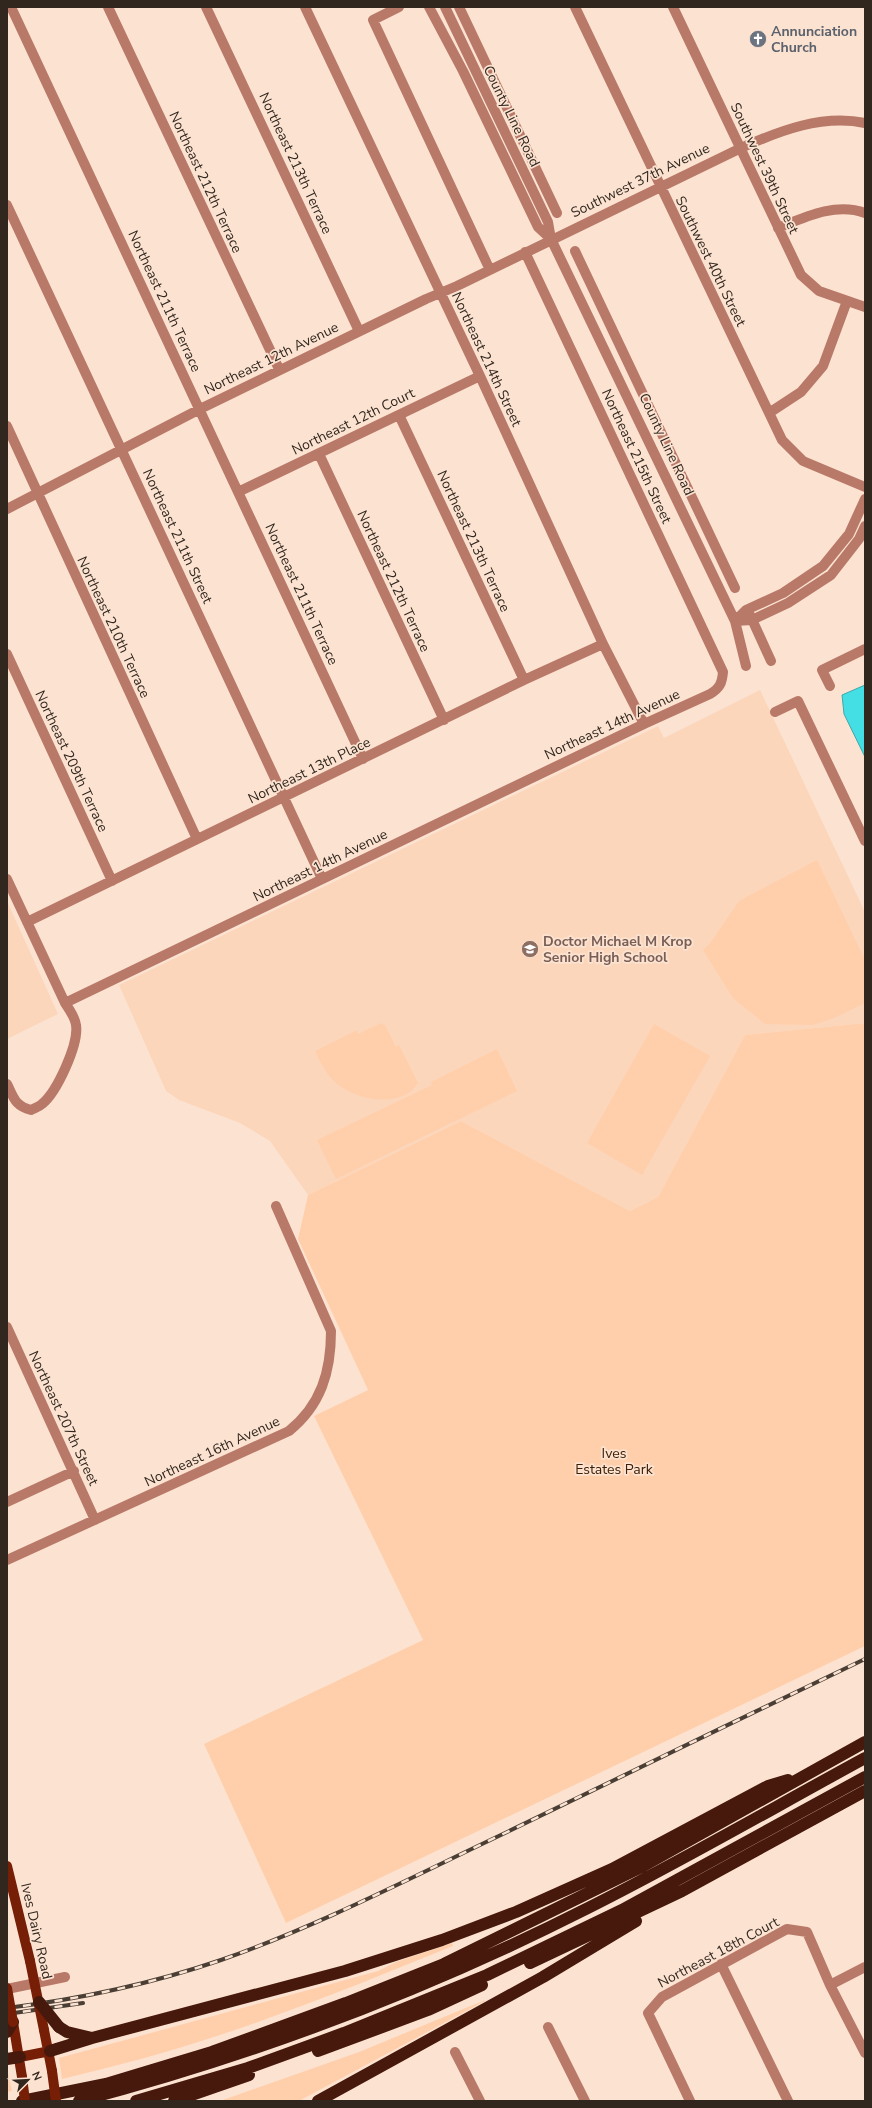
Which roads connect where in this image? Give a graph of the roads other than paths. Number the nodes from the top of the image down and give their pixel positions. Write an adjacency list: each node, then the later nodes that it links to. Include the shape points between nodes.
1 (11, 7): 30 (street, Northeast 211th Terrace)
2 (108, 7): 28 (street, Northeast 212th Terrace)
3 (206, 7): 27 (street, Northeast 213th Terrace)
4 (305, 7): 24 (street, Northeast 214th Street)
5 (399, 7): 23 (street, via 373,20)
6 (429, 7): 20 (street, County Line Road, via 463,71 538,227)
7 (438, 7): 12 (street, via 460,49)
8 (445, 7): 12 (street, County Line Road)
9 (459, 7): 17 (street)
10 (575, 7): 15 (street, Southwest 40th Street)
11 (673, 7): 14 (street, Southwest 39th Street)
12 (466, 52): 20 (street, County Line Road, via 548,222)
13 (865, 122): 14 (street, Southwest 37th Avenue, via 820,122 780,131)
14 (740, 148): 15 (street, Southwest 37th Avenue); 19 (street, Southwest 39th Street)
15 (659, 186): 20 (street, Southwest 37th Avenue); 31 (street, Southwest 40th Street)
16 (7, 205): 34 (street, Northeast 211th Street)
17 (557, 213)
18 (865, 213): 19 (street, via 857,210 833,210 808,215)
19 (778, 228): 25 (street, Southwest 39th Street, via 801,275 809,284 819,291)
20 (551, 239): 22 (street, Northeast 12th Avenue); 45 (street, County Line Road)
21 (575, 251): 42 (street)
22 (525, 252): 23 (street, Northeast 12th Avenue); 51 (street, Northeast 215th Street)
23 (490, 270): 24 (street, Northeast 12th Avenue)
24 (440, 292): 27 (street, Northeast 12th Avenue); 29 (street, Northeast 214th Street)
25 (847, 301): 26 (street, Southwest 39th Street); 31 (street, via 823,366 801,392)
26 (865, 307)
27 (359, 331): 28 (street, Northeast 12th Avenue)
28 (279, 369): 30 (street, Northeast 12th Avenue)
29 (480, 376): 32 (street, Northeast 12th Court); 46 (street, Northeast 214th Street)
30 (200, 409): 34 (street, Northeast 12th Avenue); 37 (street, Northeast 211th Terrace)
31 (769, 413): 36 (street, Southwest 40th Street, via 782,440 803,461)
32 (399, 415): 35 (street, Northeast 12th Court); 52 (street, Northeast 213th Terrace)
33 (7, 426): 38 (street, Northeast 210th Terrace)
34 (121, 448): 38 (street, Northeast 12th Avenue); 58 (street, Northeast 211th Street)
35 (319, 454): 37 (street, Northeast 12th Court); 55 (street, Northeast 212th Terrace)
36 (865, 487)
37 (238, 492): 57 (street, Northeast 211th Terrace)
38 (38, 494): 40 (street, Northeast 12th Avenue); 59 (street, Northeast 210th Terrace)
39 (865, 498): 43 (street, via 849,534 823,566 783,593)
40 (7, 509)
41 (865, 526): 44 (street, via 859,540 831,575 788,603)
42 (735, 588)
43 (747, 610): 44 (street); 45 (street)
44 (752, 620): 45 (street); 49 (street)
45 (735, 621): 50 (street, County Line Road)
46 (603, 644): 52 (street, Northeast 13th Place); 56 (street, Northeast 214th Street)
47 (865, 649): 53 (street, via 822,670)
48 (7, 654): 63 (street, Northeast 209th Terrace)
49 (771, 661)
50 (746, 666)
51 (723, 672): 56 (street, Northeast 14th Avenue, via 718,689)
52 (524, 680): 55 (street, Northeast 13th Place)
53 (830, 686)
54 (775, 712): 60 (street, via 798,701)
55 (444, 720): 57 (street, Northeast 13th Place)
56 (644, 724): 61 (street, Northeast 14th Avenue)
57 (363, 759): 58 (street, Northeast 13th Place)
58 (285, 798): 59 (street, Northeast 13th Place); 61 (street, Northeast 211th Street)
59 (197, 839): 63 (street, Northeast 13th Place)
60 (865, 841)
61 (322, 879): 65 (street, Northeast 14th Avenue)
62 (7, 880): 64 (street)
63 (112, 881): 64 (street, Northeast 13th Place)
64 (27, 922): 65 (street)
65 (65, 1003): 66 (street, via 76,1024 76,1033 69,1058 53,1092 42,1104 31,1110 21,1108)
66 (7, 1084)
67 (276, 1206): 71 (street, Northeast 16th Avenue, via 331,1331 326,1374 320,1394 312,1408 289,1431)
68 (7, 1327): 69 (street, Northeast 207th Street)
69 (74, 1472): 70 (street); 71 (street, Northeast 207th Street)
70 (7, 1502)
71 (95, 1520): 72 (street, Northeast 16th Avenue)
72 (7, 1560)
73 (865, 1742): 75 (highway)
74 (865, 1758): 97 (highway, via 588,1908 493,1954 376,2003 230,2057)
75 (810, 1773): 88 (highway, via 768,1786 612,1869 516,1912 442,1940 345,1971); 94 (highway, via 642,1866 444,1964 212,2052 106,2084)
76 (865, 1777): 98 (highway, via 622,1910 488,1975 344,2033 248,2068)
77 (865, 1791): 79 (highway)
78 (7, 1866): 85 (main road, Ives Dairy Road, bridge)
79 (682, 1891): 99 (highway, via 428,2010); 100 (highway, via 543,1977)
80 (721, 1964): 83 (street, Northeast 18th Court, via 787,1928 807,1932); 103 (street, Northeast 18th Court, via 662,1997 648,2013); 104 (street)
81 (865, 1967): 83 (street)
82 (65, 1977): 84 (street)
83 (830, 1985): 91 (street)
84 (7, 1989): 87 (main road, bridge)
85 (39, 2002): 88 (highway, bridge, via 66,2032); 89 (main road, Ives Dairy Road, bridge)
86 (548, 2027): 102 (street)
87 (12, 2029): 92 (main road)
88 (92, 2038): 89 (highway)
89 (50, 2051): 92 (main road); 96 (main road, bridge)
90 (455, 2052): 101 (street)
91 (865, 2053)
92 (20, 2057): 93 (highway); 95 (main road, bridge)
93 (7, 2059)
94 (22, 2101)
95 (25, 2101)
96 (56, 2101)
97 (79, 2101)
98 (136, 2101)
99 (174, 2101)
100 (318, 2101)
101 (480, 2101)
102 (585, 2101)
103 (690, 2101)
104 (788, 2101)

